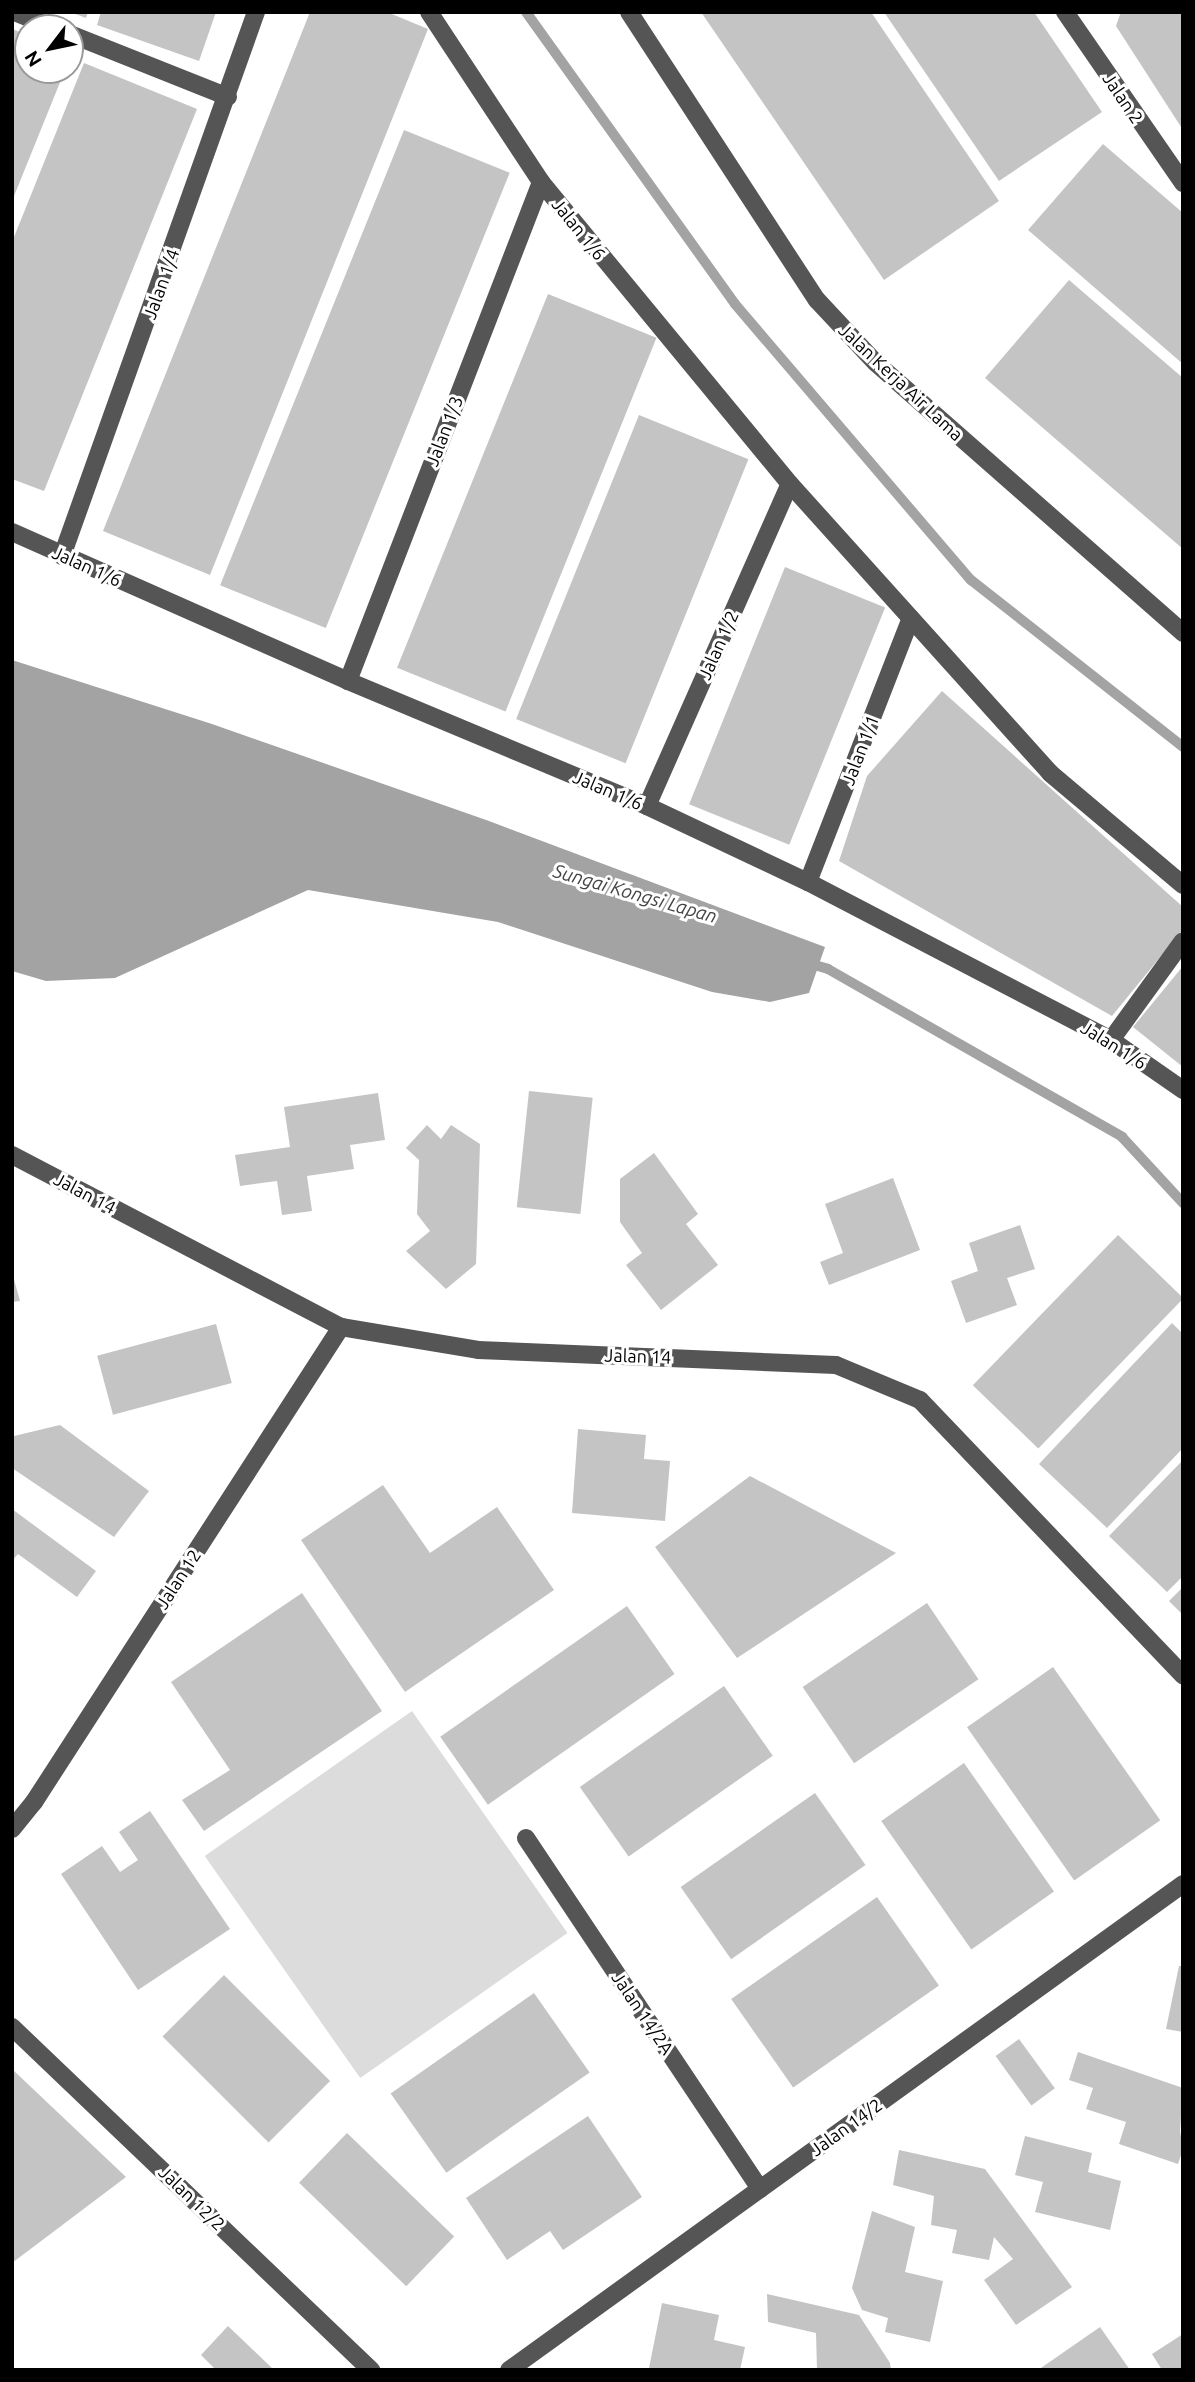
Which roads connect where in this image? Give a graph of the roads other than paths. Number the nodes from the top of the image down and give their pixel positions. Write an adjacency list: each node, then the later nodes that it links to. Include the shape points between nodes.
1 (256, 12): 6 (street, Jalan 1/4)
2 (429, 12): 7 (street, Jalan 1/6)
3 (629, 12): 13 (street, Jalan Kerja Air Lama, via 817,300 876,363)
4 (1065, 12): 8 (street, Jalan 2)
5 (84, 40): 6 (street)
6 (228, 97): 11 (street, Jalan 1/4)
7 (541, 182): 9 (street, Jalan 1/6); 14 (street, Jalan 1/3)
8 (1183, 183)
9 (790, 484): 12 (street, Jalan 1/6); 15 (street, Jalan 1/2)
10 (12, 531): 11 (street, Jalan 1/6)
11 (62, 556): 14 (street, Jalan 1/6)
12 (911, 618): 16 (street, Jalan 1/1); 17 (street, Jalan 1/6, via 1050,773)
13 (1183, 632)
14 (348, 681): 15 (street, Jalan 1/6)
15 (648, 806): 16 (street, Jalan 1/6)
16 (808, 882): 19 (street, Jalan 1/6)
17 (1183, 885)
18 (1183, 941): 19 (street)
19 (1111, 1040): 20 (street, Jalan 1/6)
20 (1183, 1090)
21 (12, 1155): 22 (street, Jalan 14)
22 (341, 1327): 23 (street, Jalan 14, via 478,1350 836,1365 920,1400); 24 (street, Jalan 12, via 34,1802)
23 (1183, 1675)
24 (12, 1829)
25 (526, 1838): 28 (street, Jalan 14/2A)
26 (1183, 1884): 28 (street, Jalan 14/2)
27 (12, 2027): 29 (street, Jalan 12/2)
28 (760, 2189): 30 (street, Jalan 14/2)
29 (371, 2370)
30 (509, 2370)

